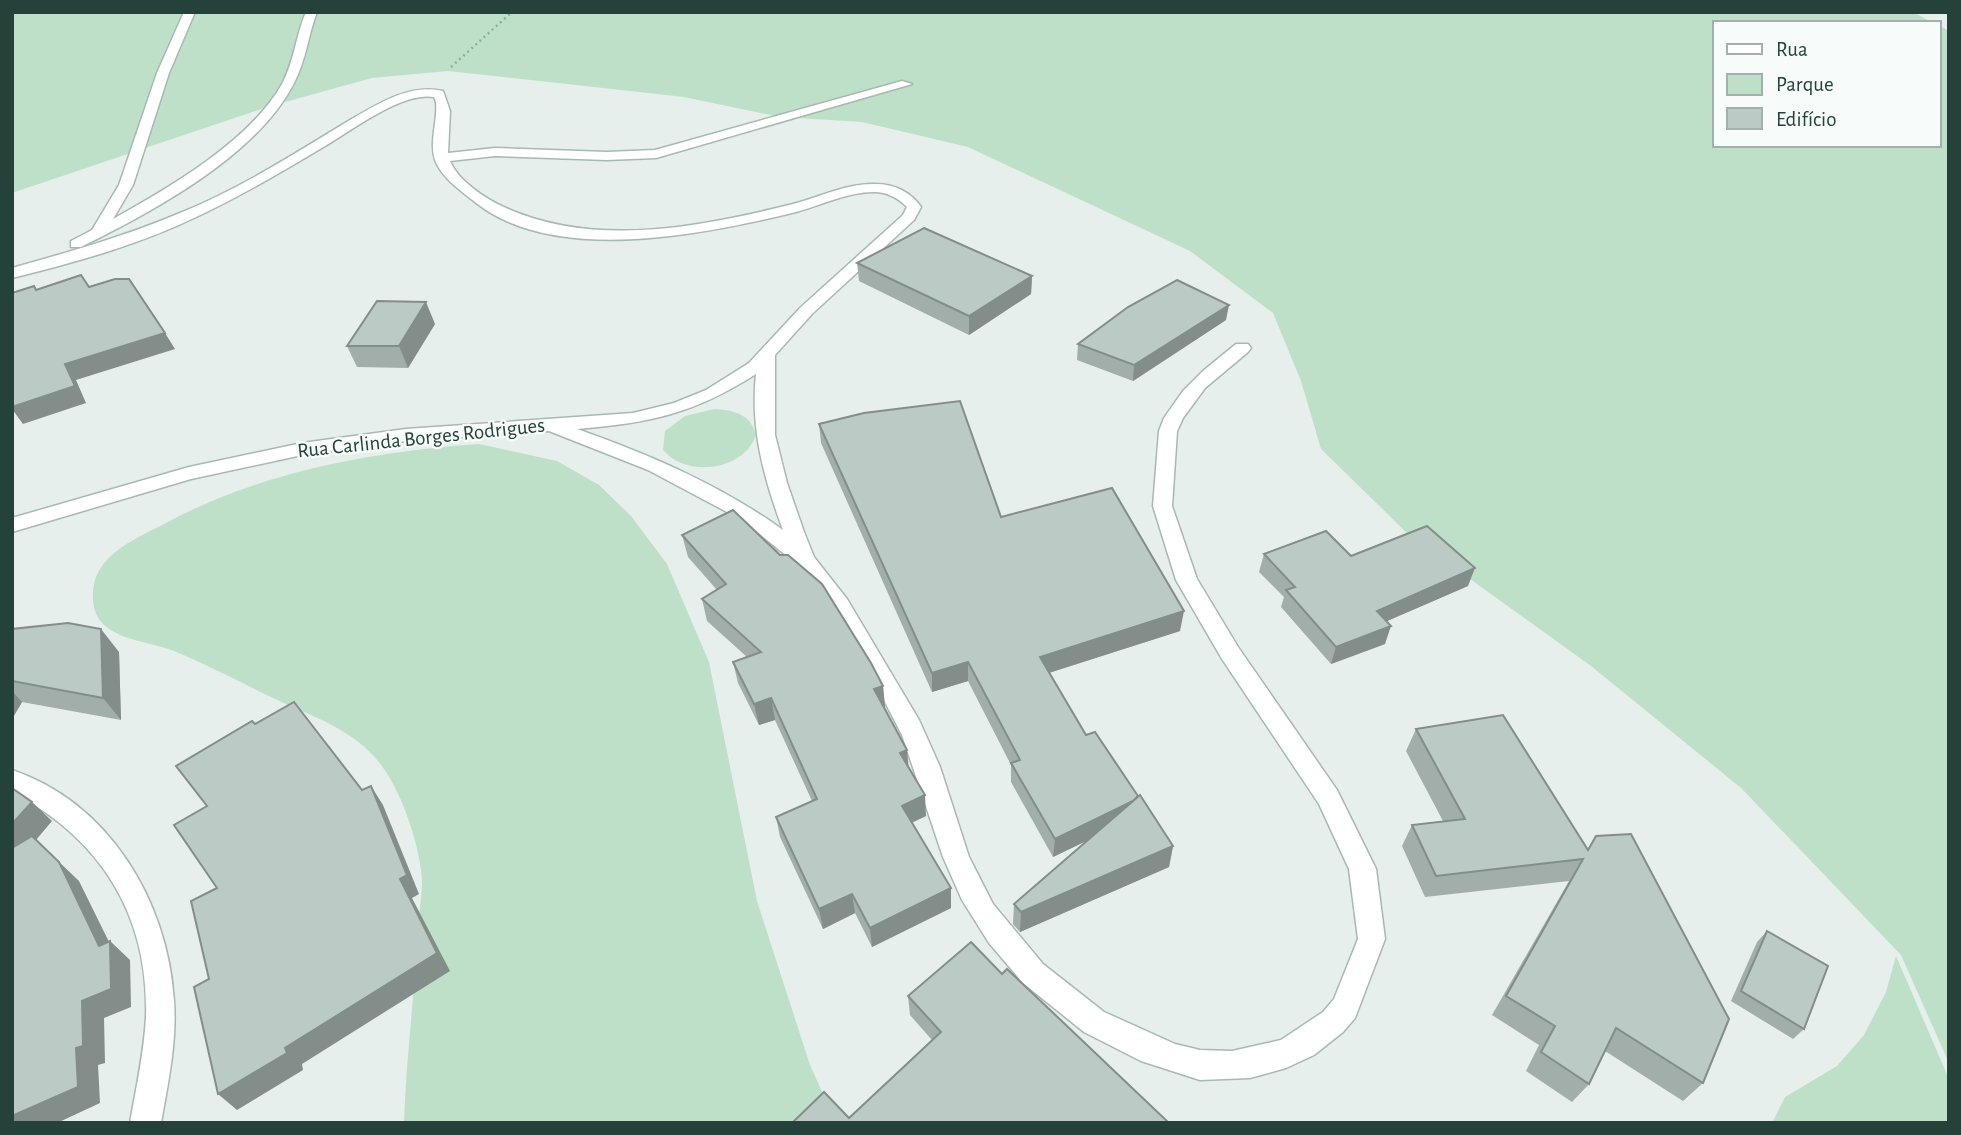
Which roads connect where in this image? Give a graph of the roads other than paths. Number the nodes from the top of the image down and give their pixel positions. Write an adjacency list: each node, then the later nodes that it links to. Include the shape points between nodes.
1 (190, 12): 5 (street, via 163,73 126,185)
2 (312, 12): 5 (street, via 289,82 261,117 181,183)
3 (906, 84): 4 (street, via 656,154 495,152)
4 (441, 158): 6 (street, via 438,134 445,104 439,94 414,93 208,207 121,241); 8 (street, Rua Carlinda Borges Rodrigues, via 455,179 489,204 524,222 573,234 625,236 698,228 870,188 911,202 914,211 909,217 863,256)
5 (98, 233): 6 (street)
6 (15, 272)
7 (1242, 348): 11 (street, via 1187,399 1169,428 1160,488 1166,516 1195,597 1335,811 1355,850 1371,907 1368,953 1348,1004 1329,1028 1288,1052 1231,1066 1167,1057 1078,1012 1028,967 1002,940 970,890 921,751 893,694 834,595)
8 (771, 350): 9 (street, Rua Carlinda Borges Rodrigues, via 740,378 666,412); 11 (street, via 762,399 770,465)
9 (549, 424): 10 (street, Rua Carlinda Borges Rodrigues, via 302,449 189,473); 11 (street, via 724,500)
10 (12, 525)
11 (805, 559)
12 (12, 780): 13 (street, via 72,815 97,838 124,878 141,918 160,1001)
13 (145, 1123)

